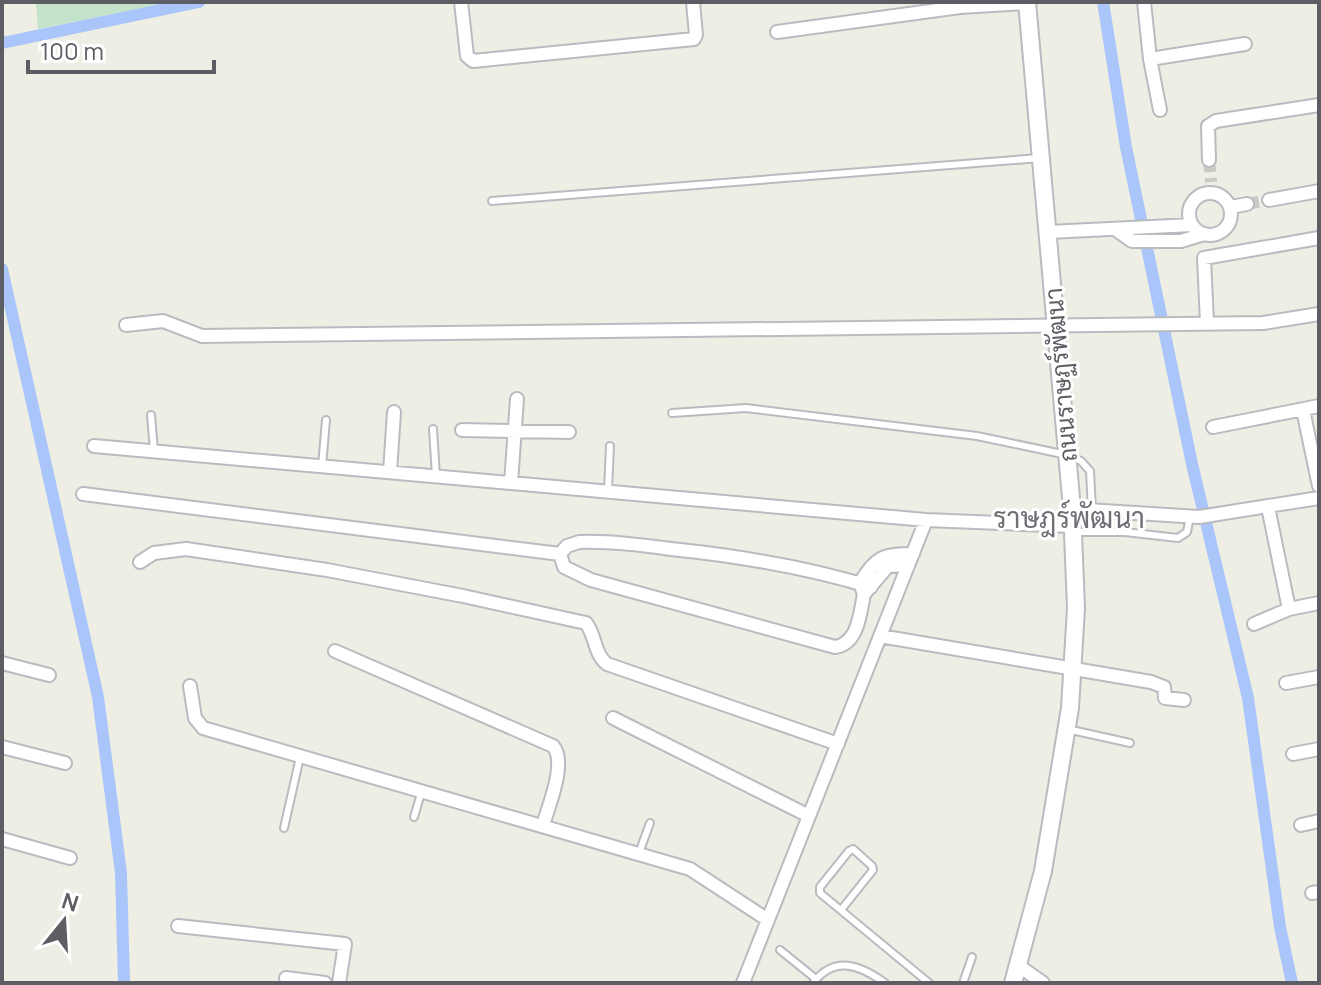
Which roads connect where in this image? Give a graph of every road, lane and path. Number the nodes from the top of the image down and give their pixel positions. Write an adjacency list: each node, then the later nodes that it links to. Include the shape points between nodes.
1 (461, 2): 2 (street, via 469,60 694,39)
2 (693, 2)
3 (1027, 2): 5 (street); 11 (street, ถนนราษฏร์พัฒนา)
4 (1144, 2): 8 (street)
5 (960, 4): 6 (street)
6 (777, 32)
7 (1245, 44): 8 (street)
8 (1150, 59): 10 (street)
9 (1319, 105): 12 (street, via 1216,121 1206,133)
10 (1160, 110)
11 (1040, 158): 15 (lane); 20 (street, ถนนราษฏร์พัฒนา)
12 (1209, 160)
13 (1319, 191): 14 (street)
14 (1269, 200)
15 (492, 201)
16 (1247, 204): 17 (street)
17 (1231, 207): 18 (street, via 1212,187 1189,210); 21 (street, via 1230,222 1220,233)
18 (1192, 225): 19 (street); 21 (street)
19 (1120, 229): 20 (street); 21 (street, via 1132,241 1181,241)
20 (1048, 232): 25 (street, ถนนราษฏร์พัฒนา)
21 (1204, 234)
22 (1319, 238): 24 (street, via 1204,258)
23 (1319, 314): 24 (street, via 1263,323)
24 (1207, 323): 25 (street)
25 (1055, 324): 26 (street, via 202,336 163,321); 42 (street, ถนนราษฏร์พัฒนา)
26 (126, 325)
27 (517, 399): 37 (street)
28 (1319, 406): 29 (street)
29 (1303, 410): 34 (street); 47 (street)
30 (394, 412): 44 (street)
31 (672, 413): 42 (lane, via 746,408 946,431)
32 (151, 415): 41 (lane)
33 (326, 420): 43 (lane)
34 (1213, 427)
35 (433, 429): 45 (lane)
36 (462, 430): 37 (street)
37 (515, 432): 38 (street); 46 (street)
38 (569, 432)
39 (94, 446): 41 (street)
40 (610, 446): 48 (lane)
41 (154, 451): 43 (street)
42 (1067, 455): 52 (lane, via 1090,471); 55 (street, ถนนราษฏร์พัฒนา)
43 (322, 466): 44 (street)
44 (390, 472): 45 (street)
45 (436, 476): 46 (street)
46 (511, 483): 48 (street)
47 (1319, 486)
48 (608, 491): 54 (street)
49 (83, 494): 56 (street)
50 (1319, 498): 51 (street)
51 (1268, 507): 53 (street); 61 (street)
52 (1092, 510): 53 (street); 55 (street)
53 (1195, 517): 55 (lane, via 1178,538)
54 (926, 520): 55 (street); 57 (street)
55 (1071, 522): 66 (street, ถนนราษฏร์พัฒนา)
56 (560, 554): 59 (street, via 579,542 656,547 769,562); 59 (street, via 564,567 591,580 835,647 852,638)
57 (910, 559): 59 (street, via 883,557 873,563); 63 (street)
58 (140, 562): 75 (street, via 154,553 186,549 342,573 586,623 607,664)
59 (865, 588)
60 (1319, 603): 61 (street)
61 (1289, 609): 62 (street)
62 (1254, 624)
63 (880, 636): 66 (street); 75 (street)
64 (335, 651): 86 (street, via 553,746 558,769)
65 (2, 663): 67 (street)
66 (1073, 668): 71 (street, via 1161,685 1165,698); 73 (street, ถนนราษฏร์พัฒนา)
67 (49, 675)
68 (1319, 677): 69 (street)
69 (1286, 683)
70 (190, 686): 79 (street, via 195,718 203,728)
71 (1184, 700)
72 (613, 718): 82 (street)
73 (1067, 729): 74 (lane); 97 (street, ถนนราษฏร์พัฒนา, via 1043,871)
74 (1130, 743)
75 (838, 744): 82 (street)
76 (2, 747): 80 (street)
77 (1319, 749): 78 (street)
78 (1293, 754)
79 (300, 756): 81 (street); 88 (lane)
80 (65, 763)
81 (422, 790): 83 (lane); 86 (street)
82 (809, 816): 93 (street)
83 (414, 817)
84 (1319, 821): 87 (street)
85 (650, 823): 90 (lane)
86 (543, 825): 90 (street)
87 (1301, 825)
88 (284, 828)
89 (2, 839): 91 (street)
90 (639, 853): 93 (street, via 690,869)
91 (70, 858)
92 (841, 910): 92 (lane, via 873,870 853,849 820,887 820,893); 104 (lane)
93 (768, 920): 102 (street)
94 (178, 926): 101 (street, via 345,944)
95 (780, 950): 99 (lane)
96 (972, 957): 105 (lane)
97 (1019, 966): 106 (street, ถนนราษฏร์พัฒนา); 107 (street)
98 (286, 978): 100 (street)
99 (814, 981): 103 (lane, via 843,964)
100 (325, 983)
101 (339, 983)
102 (743, 983)
103 (885, 983)
104 (929, 983)
105 (963, 983)
106 (1013, 983)
107 (1043, 983)

